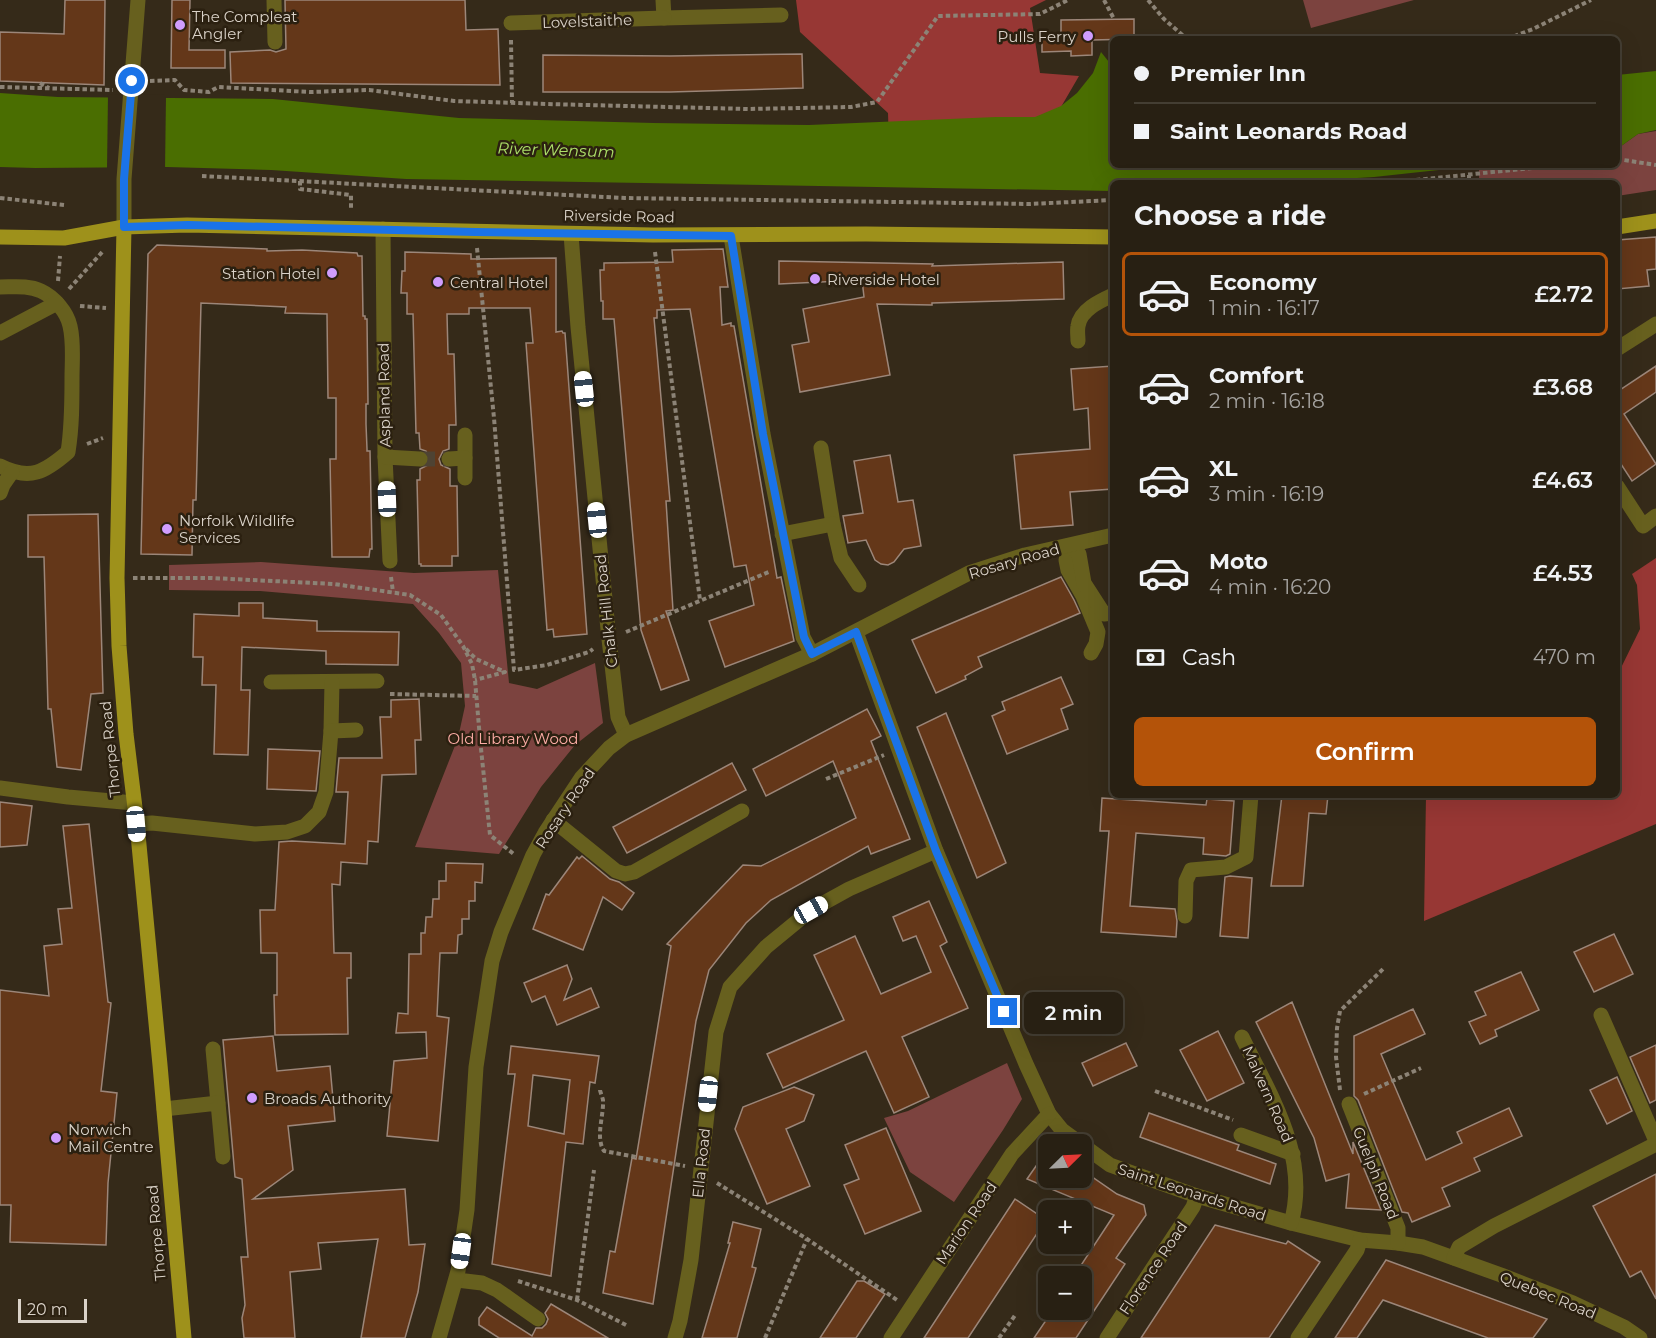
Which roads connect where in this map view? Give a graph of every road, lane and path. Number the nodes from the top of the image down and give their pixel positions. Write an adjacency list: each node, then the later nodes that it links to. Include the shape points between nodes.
1 (138, 0): 15 (street)
2 (274, 0): 14 (street)
3 (663, 0): 9 (street)
4 (1068, 0): 20 (path, via 1040,14 938,16 878,102 858,106 748,109)
5 (1104, 0): 10 (path)
6 (1148, 0): 12 (path)
7 (1591, 0): 13 (path)
8 (781, 15): 9 (street, Lovelstaithe)
9 (664, 18): 11 (street, Lovelstaithe)
10 (1114, 19)
11 (511, 23): 20 (path)
12 (1184, 36)
13 (1515, 36)
14 (274, 42)
15 (132, 81): 20 (path, via 175,80 184,90 210,92 218,87 310,92 369,90 454,101); 34 (street)
16 (40, 83): 18 (path)
17 (0, 87): 18 (path)
18 (50, 88): 19 (path)
19 (104, 90)
20 (512, 103)
21 (1620, 159): 22 (path)
22 (1656, 165)
23 (1537, 168): 25 (path)
24 (202, 176): 28 (path)
25 (1469, 176): 26 (path); 27 (path)
26 (1422, 180)
27 (1469, 180)
28 (300, 181): 30 (path, via 624,198 1030,204); 35 (path, via 300,189 351,195)
29 (0, 198): 31 (path)
30 (1110, 200)
31 (64, 205)
32 (1656, 221): 33 (main road)
33 (1620, 226)
34 (124, 227): 35 (main road, Riverside Road); 43 (main road, Riverside Road); 46 (path); 47 (main road, Thorpe Road)
35 (350, 229): 36 (main road, Riverside Road)
36 (382, 229): 37 (main road, Riverside Road); 56 (street, Aspland Road)
37 (475, 232): 38 (main road, Riverside Road); 78 (path)
38 (571, 234): 39 (main road, Riverside Road); 74 (street, Chalk Hill Road)
39 (653, 235): 40 (main road, Riverside Road); 71 (path)
40 (731, 236): 42 (main road, Riverside Road); 64 (street)
41 (0, 237): 43 (main road, Riverside Road)
42 (1110, 237)
43 (64, 238): 46 (path)
44 (0, 288): 46 (street, via 31,287)
45 (1110, 297): 50 (street, via 1088,309 1080,320)
46 (57, 303): 47 (path); 49 (street); 55 (street, via 70,325 72,351)
47 (122, 308): 52 (main road, Thorpe Road)
48 (1656, 324): 51 (street)
49 (0, 333)
50 (1078, 341)
51 (1620, 347)
52 (120, 431): 55 (path); 69 (main road, Thorpe Road)
53 (465, 435): 59 (street, via 457,458)
54 (821, 448): 63 (street)
55 (68, 452): 58 (street, via 50,468 30,474)
56 (385, 457): 57 (street); 67 (street, Aspland Road)
57 (420, 459)
58 (6, 469): 61 (street)
59 (465, 478)
60 (1620, 490): 62 (street, via 1643,525)
61 (0, 493)
62 (1656, 516)
63 (833, 524): 64 (street); 70 (street, via 841,558)
64 (782, 534): 68 (street)
65 (1110, 536): 66 (street, Rosary Road)
66 (1071, 546): 72 (street, via 1079,554 1084,583 1104,614); 73 (street, Rosary Road, via 1025,555 969,573); 76 (street, via 1066,560 1068,570 1098,632)
67 (390, 561)
68 (788, 564): 71 (path); 77 (street, via 804,637)
69 (117, 578): 75 (path, via 334,584 410,595 441,615); 92 (main road, Thorpe Road)
70 (859, 585)
71 (700, 600): 74 (path)
72 (1110, 613)
73 (856, 632): 77 (street, Rosary Road); 88 (street, Saint Leonards Road)
74 (609, 639): 78 (path, via 589,652 547,665); 87 (street, Chalk Hill Road, via 618,717)
75 (463, 646): 79 (path, via 476,659); 80 (path)
76 (1092, 653)
77 (812, 654): 87 (street, Rosary Road)
78 (514, 669): 79 (path)
79 (505, 672): 80 (path)
80 (475, 680): 84 (path)
81 (377, 681): 83 (street); 84 (path, via 388,694)
82 (271, 682): 83 (street)
83 (332, 682): 86 (street)
84 (476, 696): 97 (path, via 490,835)
85 (356, 730): 86 (street)
86 (331, 731): 95 (street, via 326,792 319,813 305,826 287,832 255,834)
87 (626, 735): 94 (street, Rosary Road, via 582,777)
88 (899, 751): 89 (path); 96 (street, Saint Leonards Road)
89 (826, 778)
90 (0, 788): 92 (street)
91 (1251, 798): 98 (street, via 1246,857 1226,867 1191,870 1186,881)
92 (134, 802): 95 (main road, Thorpe Road)
93 (742, 811): 94 (street, via 634,872 625,873 616,871)
94 (553, 820): 97 (street, Rosary Road)
95 (136, 824): 107 (main road, Thorpe Road)
96 (936, 851): 109 (street, Saint Leonards Road); 115 (street, Ella Road, via 811,910 766,947 730,987 716,1032)
97 (530, 866): 122 (street, Rosary Road, via 492,961 476,1067 467,1210)
98 (1185, 916)
99 (1384, 968): 108 (path, via 1340,1011 1336,1058 1342,1109)
100 (1601, 1015): 111 (street)
101 (1242, 1037): 112 (street, Malvern Road, via 1285,1126)
102 (213, 1050): 106 (street)
103 (1421, 1068): 108 (path, via 1354,1100)
104 (600, 1090): 115 (path, via 600,1139 604,1151)
105 (1155, 1091): 110 (path, via 1242,1123)
106 (218, 1103): 107 (street); 113 (street)
107 (164, 1109): 129 (main road, Thorpe Road)
108 (1351, 1109): 120 (street, Guelph Road, via 1398,1228)
109 (1049, 1114): 116 (street, Saint Leonards Road, via 1062,1130 1110,1165); 125 (street, Marion Road, via 1012,1154)
110 (1241, 1135): 112 (street)
111 (1656, 1142): 121 (street, via 1459,1246)
112 (1293, 1154): 117 (street, Malvern Road, via 1296,1177)
113 (223, 1157)
114 (594, 1170): 124 (path)
115 (699, 1174): 118 (path); 131 (street, Ella Road, via 691,1260)
116 (1197, 1196): 117 (street, Saint Leonards Road); 135 (street, Florence Road)
117 (1291, 1223): 119 (street, Saint Leonards Road)
118 (807, 1239): 125 (path); 132 (path)
119 (1360, 1240): 120 (street, Saint Leonards Road); 136 (street)
120 (1398, 1243): 121 (street, Saint Leonards Road)
121 (1454, 1258): 137 (street, Quebec Road, via 1573,1304)
122 (457, 1280): 127 (street, via 497,1290); 130 (street, Rosary Road)
123 (513, 1281): 124 (path)
124 (577, 1300): 128 (path)
125 (909, 1309): 133 (street, Marion Road)
126 (1016, 1314): 134 (path)
127 (538, 1319)
128 (628, 1326)
129 (184, 1338)
130 (439, 1338)
131 (675, 1338)
132 (765, 1338)
133 (891, 1338)
134 (999, 1338)
135 (1107, 1338)
136 (1298, 1338)
137 (1640, 1338)

